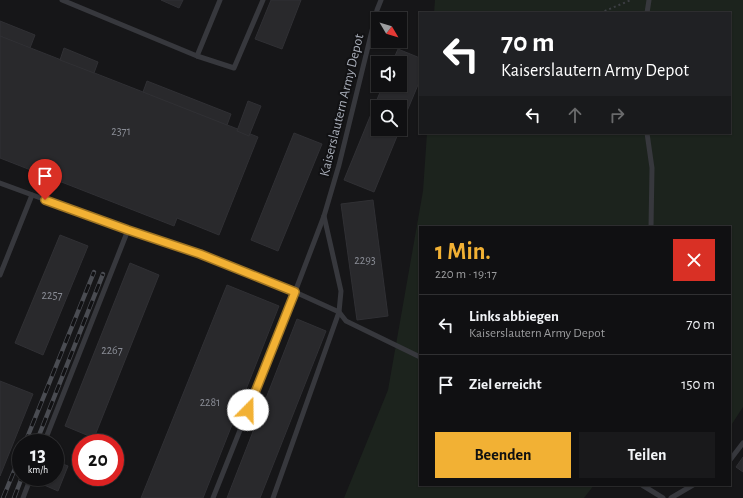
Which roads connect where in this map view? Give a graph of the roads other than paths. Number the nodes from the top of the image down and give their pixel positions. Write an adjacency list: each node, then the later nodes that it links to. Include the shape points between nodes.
1 (62, 0): 7 (lane)
2 (220, 0): 7 (lane)
3 (264, 0): 7 (lane, via 234,68)
4 (381, 0): 11 (lane, Kaiserslautern Army Depot)
5 (649, 0): 6 (lane)
6 (647, 12)
7 (197, 56)
8 (647, 134): 12 (lane, via 652,168)
9 (0, 183): 10 (lane)
10 (32, 195): 13 (lane); 14 (lane)
11 (324, 216): 15 (lane, Kaiserslautern Army Depot); 16 (lane, Kaiserslautern Army Depot, via 341,291)
12 (651, 226)
13 (128, 230): 15 (lane, via 200,254); 18 (lane)
14 (0, 275)
15 (295, 292): 16 (lane); 25 (lane, Kaiserslautern Army Depot)
16 (339, 312): 17 (lane, via 346,321); 26 (lane, Kaiserslautern Army Depot)
17 (419, 357)
18 (48, 434)
19 (743, 444): 20 (lane)
20 (731, 459)
21 (28, 486): 24 (lane)
22 (644, 486): 27 (lane)
23 (691, 486): 28 (lane)
24 (23, 498)
25 (213, 498)
26 (273, 498)
27 (663, 498)
28 (671, 498)

